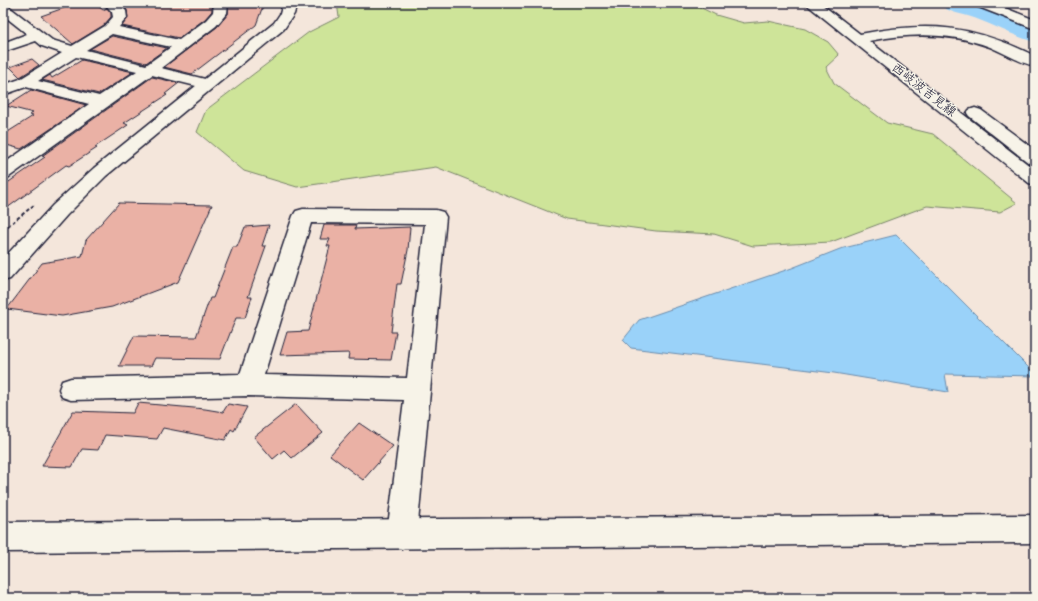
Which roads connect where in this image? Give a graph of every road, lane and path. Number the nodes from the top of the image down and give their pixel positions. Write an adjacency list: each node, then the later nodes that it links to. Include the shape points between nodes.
1 (111, 3): 9 (street, via 119,11 120,18)
2 (220, 3): 13 (street, via 220,13 212,23)
3 (290, 3): 19 (street, via 287,14 279,26)
4 (812, 3): 12 (street, 西岐波吉見線)
5 (830, 3): 11 (street, 西岐波吉見線)
6 (981, 3): 8 (street)
7 (3, 9): 10 (street)
8 (1035, 24)
9 (110, 29): 13 (street); 15 (street)
10 (36, 36): 14 (street); 15 (street, via 46,43)
11 (874, 36): 12 (street); 16 (street, via 903,31 955,32 1008,47); 22 (street, 西岐波吉見線)
12 (858, 39): 24 (street, 西岐波吉見線)
13 (182, 45): 17 (street)
14 (3, 48)
15 (75, 52): 17 (street); 18 (street)
16 (1035, 62)
17 (148, 70): 19 (street); 21 (street)
18 (25, 82): 20 (street); 21 (street)
19 (208, 84): 27 (street, via 100,172 60,210)
20 (3, 90)
21 (102, 102): 23 (street)
22 (1035, 159)
23 (6, 167)
24 (1035, 179)
25 (38, 203): 26 (path)
26 (3, 230)
27 (3, 272)
28 (249, 385): 29 (street); 30 (street); 30 (street, via 303,216 436,217)
29 (71, 389)
30 (417, 389): 32 (street)
31 (1035, 529): 32 (street)
32 (402, 534): 33 (street)
33 (3, 537)

